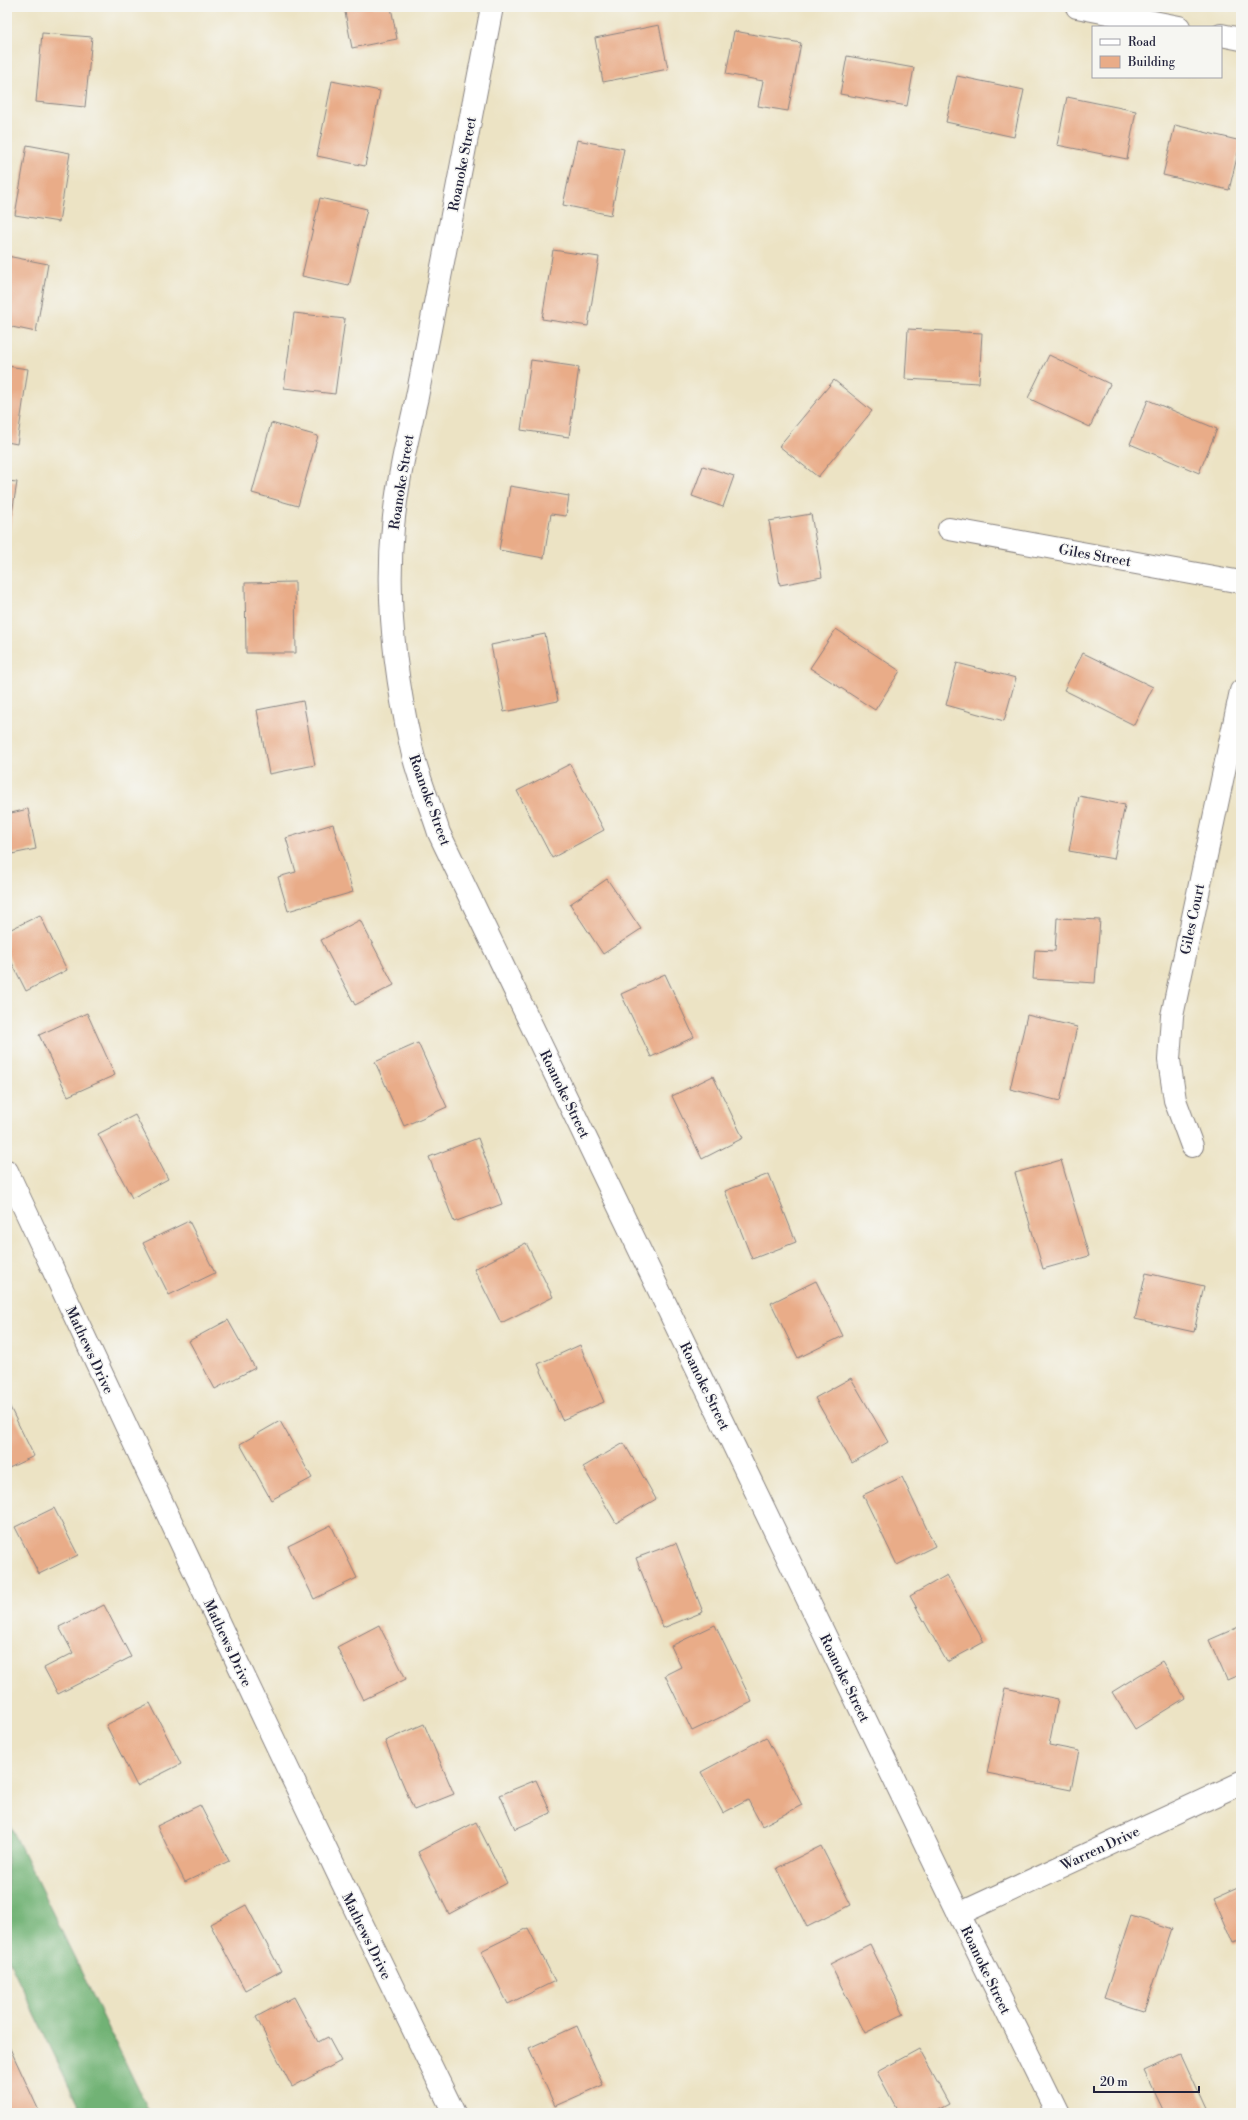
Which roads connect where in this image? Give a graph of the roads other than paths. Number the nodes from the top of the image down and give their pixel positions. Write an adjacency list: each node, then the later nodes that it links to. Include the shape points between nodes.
1 (492, 7): 12 (street, Roanoke Street, via 417,397 403,454 393,528 390,602 397,676 411,748 439,833)
2 (1077, 7): 3 (street)
3 (1174, 26)
4 (1222, 35): 5 (street)
5 (1241, 39)
6 (949, 529): 7 (street, Giles Street)
7 (1241, 582)
8 (1241, 691): 9 (street, Giles Court, via 1172,1016 1170,1068 1175,1100)
9 (1192, 1146)
10 (7, 1171): 13 (street, Mathews Drive, via 198,1581)
11 (1241, 1783): 12 (street, Warren Drive)
12 (959, 1914): 14 (street, Roanoke Street)
13 (454, 2113)
14 (1057, 2113)

